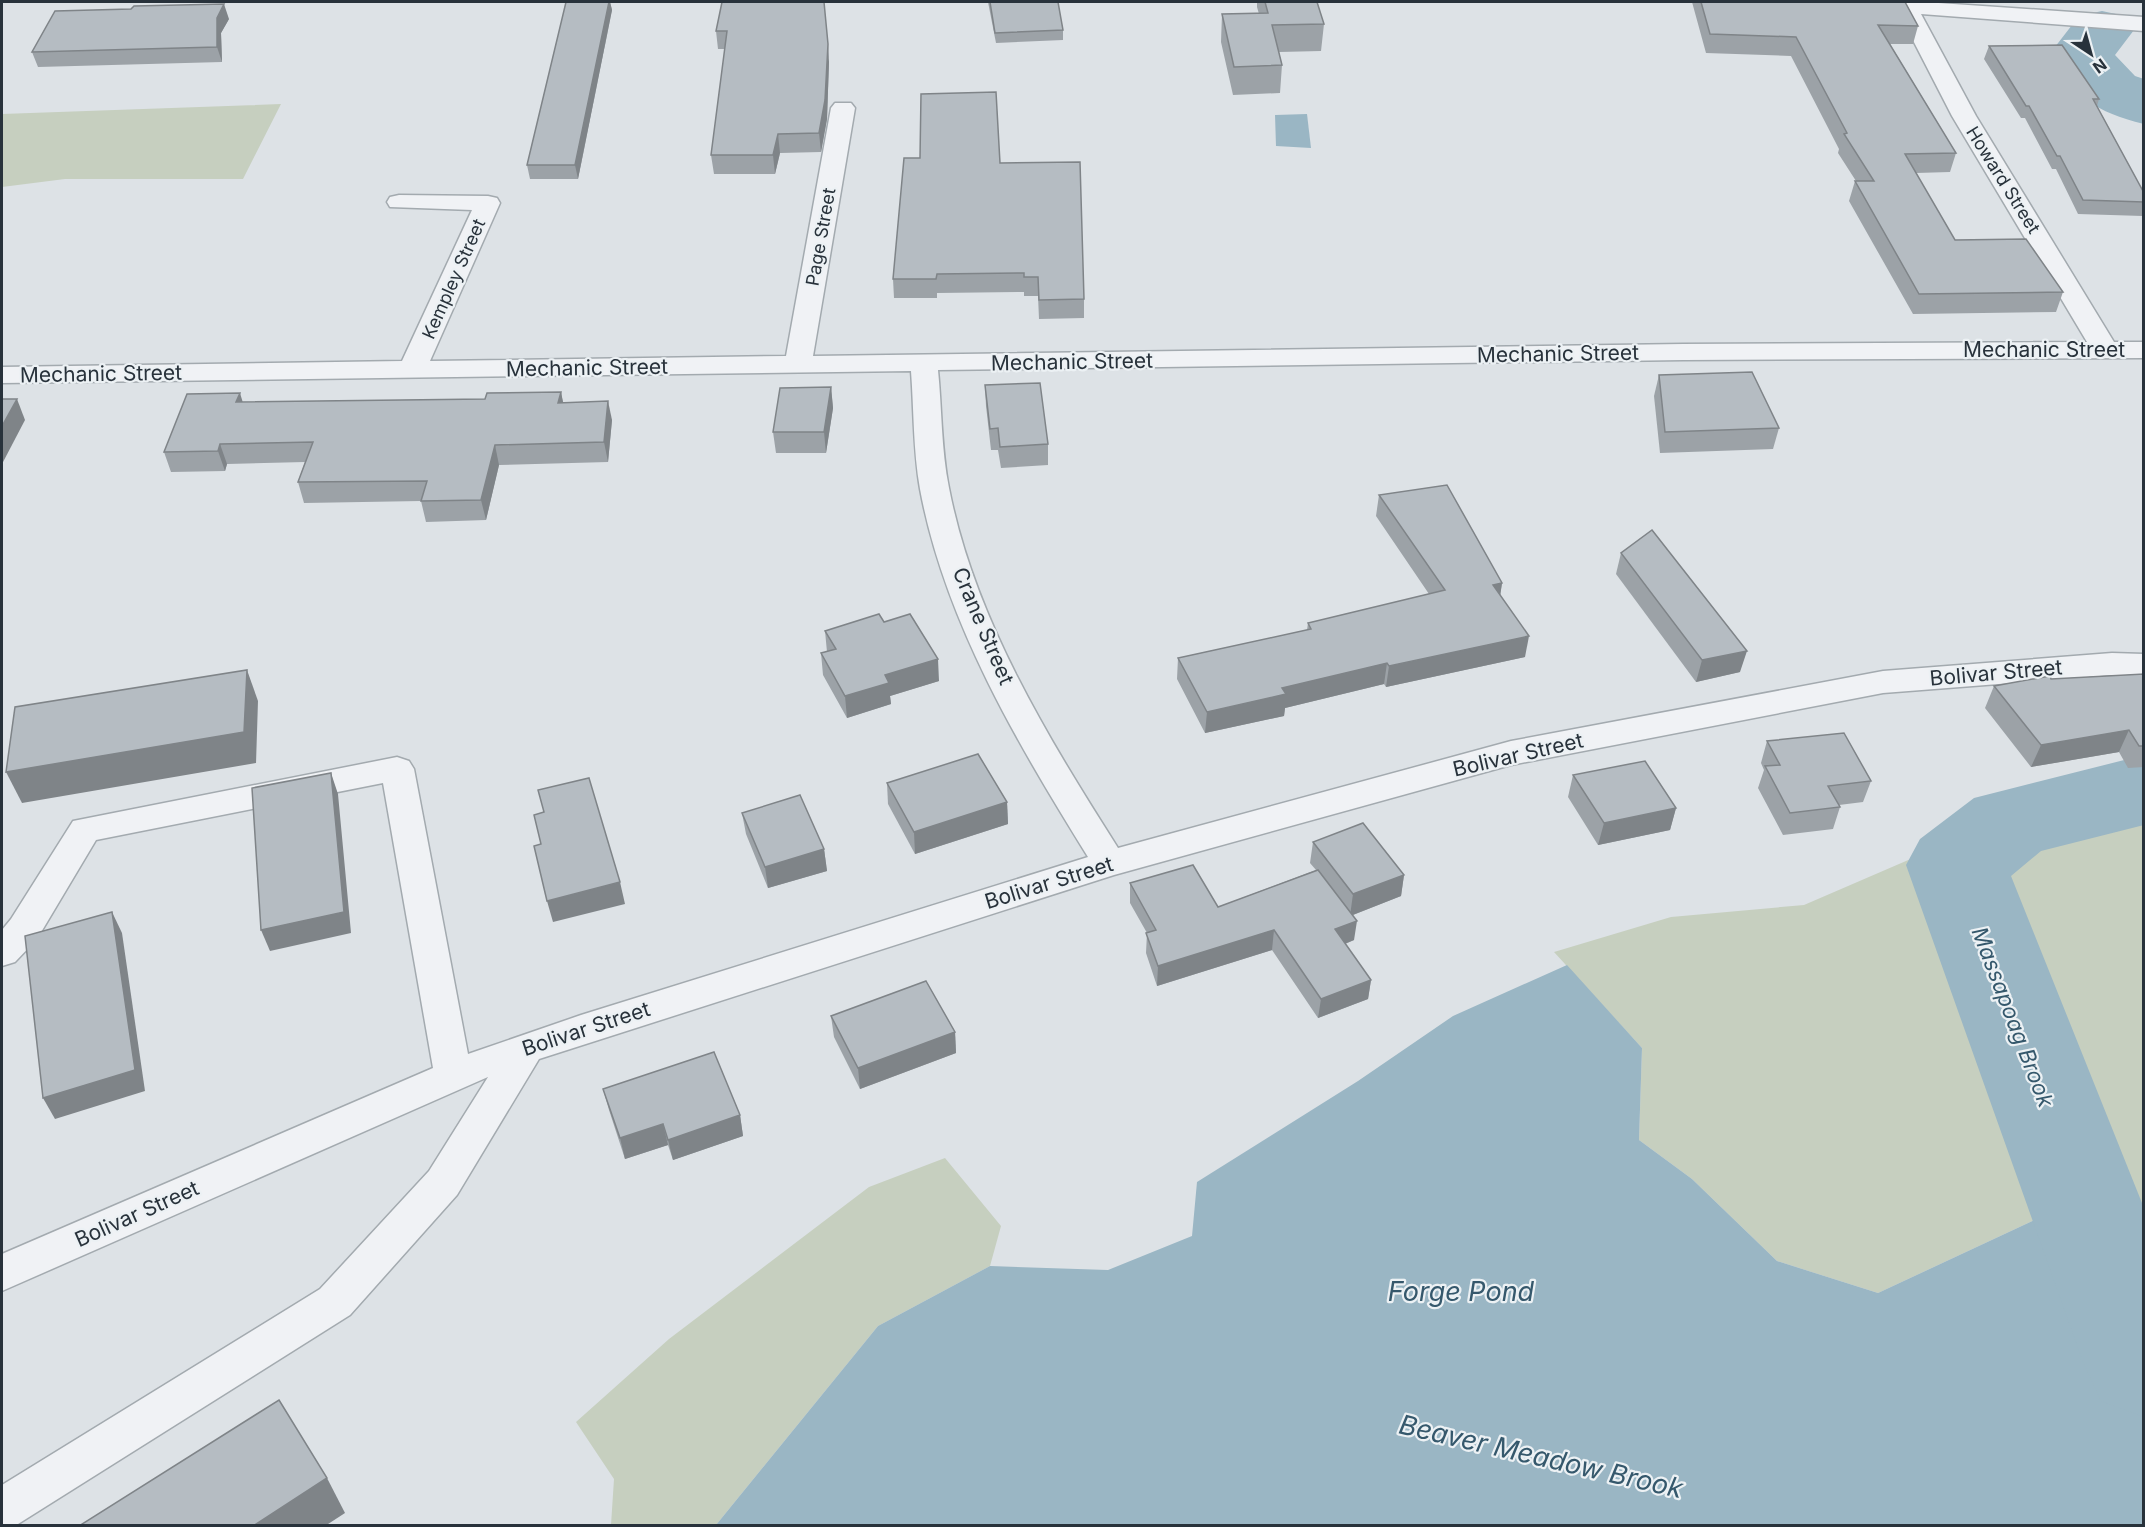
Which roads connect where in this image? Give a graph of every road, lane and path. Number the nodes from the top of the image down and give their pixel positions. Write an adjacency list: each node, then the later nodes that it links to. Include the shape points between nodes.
1 (1842, 2): 2 (street)
2 (1906, 6): 3 (street); 7 (street, Howard Street, via 1964,116)
3 (2052, 10): 4 (street)
4 (2144, 24)
5 (843, 108): 10 (street, Page Street)
6 (399, 202): 11 (street, Kempley Street, via 488,203)
7 (2105, 350): 8 (street, Mechanic Street); 9 (street, Mechanic Street, via 1683,352)
8 (2144, 350)
9 (924, 364): 10 (street, Mechanic Street); 14 (street, Crane Street, via 935,490 961,582 1014,699)
10 (798, 366): 11 (street, Mechanic Street)
11 (412, 370): 12 (street, Mechanic Street)
12 (2, 375)
13 (2144, 665): 14 (street, Bolivar Street, via 2112,664 1883,682 1523,751)
14 (1110, 863): 16 (street, Bolivar Street)
15 (2, 952): 17 (street, via 24,930 85,830 397,769)
16 (526, 1049): 17 (street, Bolivar Street); 19 (street, via 443,1183 334,1302)
17 (453, 1076): 18 (street, Bolivar Street)
18 (2, 1273)
19 (2, 1509)

